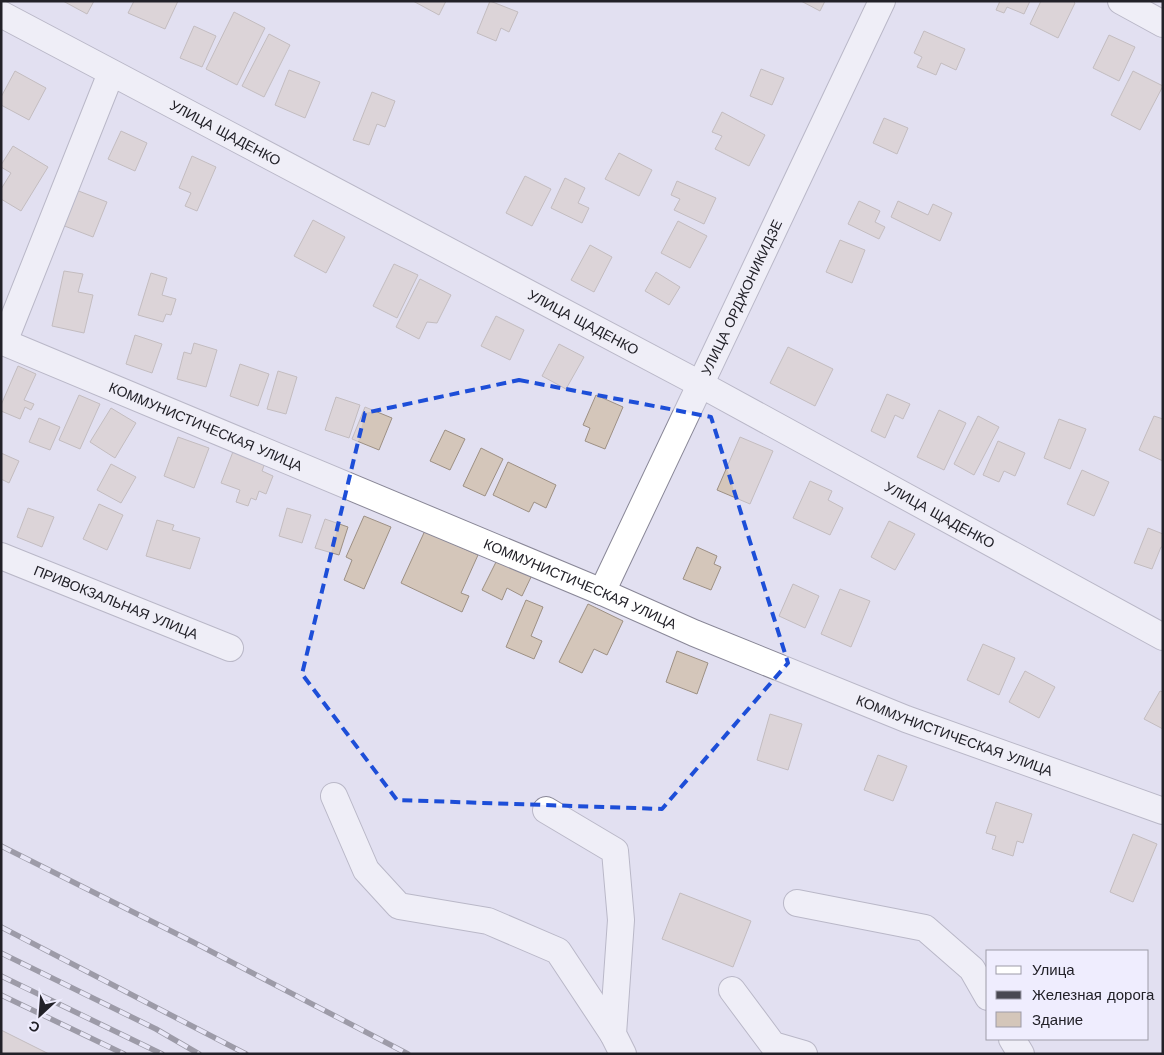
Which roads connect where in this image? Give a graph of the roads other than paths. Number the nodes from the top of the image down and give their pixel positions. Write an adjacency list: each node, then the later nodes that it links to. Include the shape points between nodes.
1 (882, 1): 7 (street, УЛИЦА ОРДЖОНИКИДЗЕ)
2 (1122, 1): 4 (street)
3 (1, 14): 5 (street, УЛИЦА ЩАДЕНКО)
4 (1163, 24)
5 (111, 73): 6 (street); 7 (street, УЛИЦА ЩАДЕНКО)
6 (2, 342): 9 (street, КОММУНИСТИЧЕСКАЯ УЛИЦА)
7 (700, 384): 9 (street, УЛИЦА ОРДЖОНИКИДЗЕ); 10 (street, УЛИЦА ЩАДЕНКО)
8 (1, 556): 11 (street, ПРИВОКЗАЛЬНАЯ УЛИЦА)
9 (602, 592): 14 (street, КОММУНИСТИЧЕСКАЯ УЛИЦА, via 906,719)
10 (1163, 637)
11 (230, 648)
12 (334, 796): 19 (street, via 366,870 399,906 488,921 558,951)
13 (546, 810): 19 (street, via 615,850 621,920)
14 (1163, 811)
15 (798, 903): 17 (street, via 925,928 972,970)
16 (732, 990): 20 (street, via 774,1045)
17 (986, 994)
18 (1013, 1040): 21 (street)
19 (618, 1044)
20 (804, 1054)
21 (1021, 1054)

